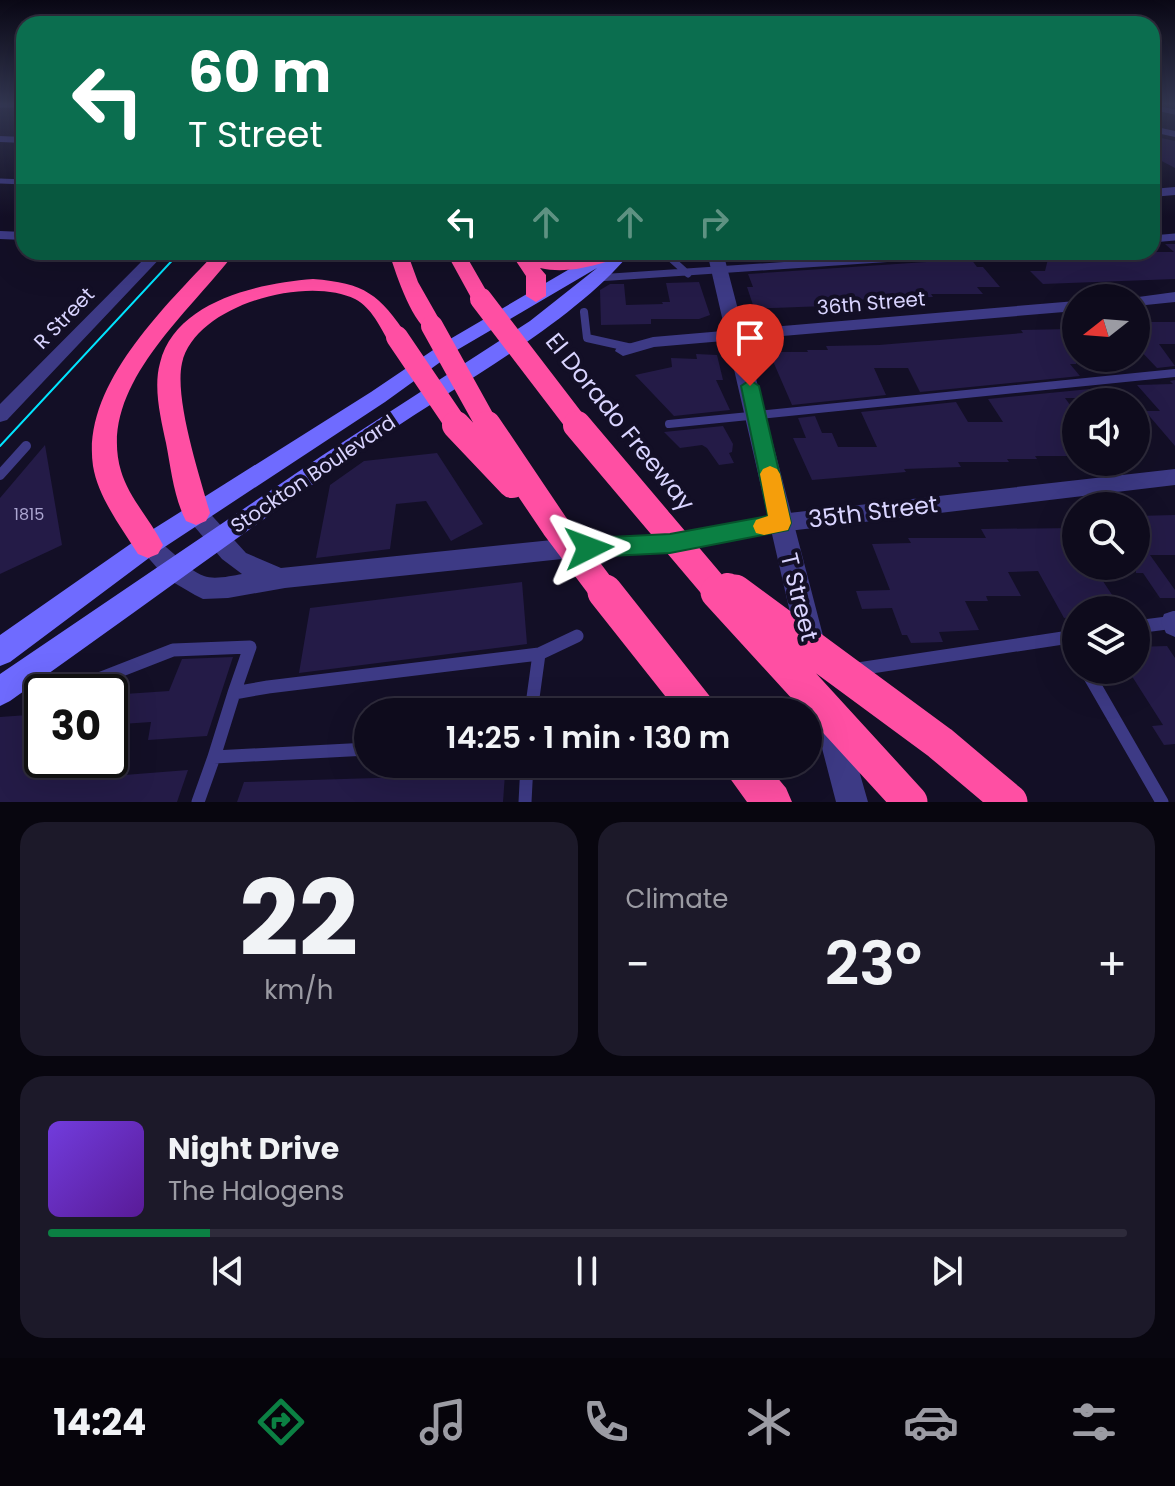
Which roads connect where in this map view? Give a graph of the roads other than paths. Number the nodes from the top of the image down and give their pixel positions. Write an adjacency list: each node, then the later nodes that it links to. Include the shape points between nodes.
1 (151, 260): 23 (street, R Street)
2 (219, 260): 35 (highway, via 155,334 111,407 106,466)
3 (401, 260): 33 (highway, bridge, via 462,388)
4 (459, 260): 36 (highway, El Dorado Freeway, bridge, via 523,359)
5 (523, 260): 15 (highway, via 536,275)
6 (531, 260): 7 (highway, via 563,267)
7 (590, 260)
8 (602, 260): 15 (main road, Stockton Boulevard)
9 (614, 260): 14 (main road, Stockton Boulevard)
10 (672, 260): 13 (lane)
11 (770, 260): 12 (lane)
12 (717, 262): 13 (lane); 20 (street, T Street)
13 (688, 274): 14 (lane)
14 (597, 278): 27 (main road, Stockton Boulevard)
15 (536, 296): 27 (main road, via 536,307 385,407); 31 (main road, Stockton Boulevard)
16 (1175, 297): 17 (street)
17 (1150, 300)
18 (1062, 307): 20 (street, 36th Street)
19 (584, 312): 21 (lane, via 587,338)
20 (737, 334): 21 (street, 36th Street, via 653,342); 25 (street, T Street)
21 (627, 350)
22 (1175, 373): 25 (lane)
23 (7, 400): 24 (street, R Street)
24 (0, 415)
25 (757, 415): 26 (lane); 32 (street, T Street)
26 (669, 424)
27 (358, 443): 34 (main road, Stockton Boulevard)
28 (26, 446): 29 (lane)
29 (0, 475)
30 (1175, 477): 32 (street, 35th Street)
31 (196, 513): 33 (highway, bridge, via 170,373 176,348 195,326 240,299 313,284 347,288 375,303 451,420); 34 (street, 35th Street); 35 (main road, Stockton Boulevard)
32 (780, 523): 38 (street, 35th Street, via 670,543); 46 (street, T Street)
33 (555, 530): 51 (highway, bridge)
34 (219, 539): 37 (main road, Stockton Boulevard); 38 (street, 35th Street, via 238,563)
35 (148, 545): 37 (street, 35th Street); 43 (main road, Stockton Boulevard)
36 (691, 560): 60 (highway, El Dorado Freeway, bridge); 61 (highway, bridge, via 940,743)
37 (174, 571): 38 (street, 35th Street, via 203,588); 48 (main road, Stockton Boulevard)
38 (285, 578)
39 (1174, 623): 40 (lane)
40 (1150, 626)
41 (577, 636): 44 (lane)
42 (1062, 639): 46 (lane)
43 (0, 652)
44 (539, 654): 49 (lane); 50 (lane)
45 (112, 674): 49 (lane, via 173,650 250,647)
46 (819, 675): 59 (street, T Street)
47 (1094, 684): 62 (lane)
48 (0, 691)
49 (234, 693): 53 (lane)
50 (533, 698)
51 (689, 698)
52 (354, 750): 53 (lane)
53 (214, 757): 56 (lane)
54 (526, 778): 57 (lane)
55 (753, 778): 58 (highway)
56 (198, 802)
57 (525, 802)
58 (772, 802)
59 (852, 802)
60 (910, 802)
61 (1010, 802)
62 (1162, 802)

